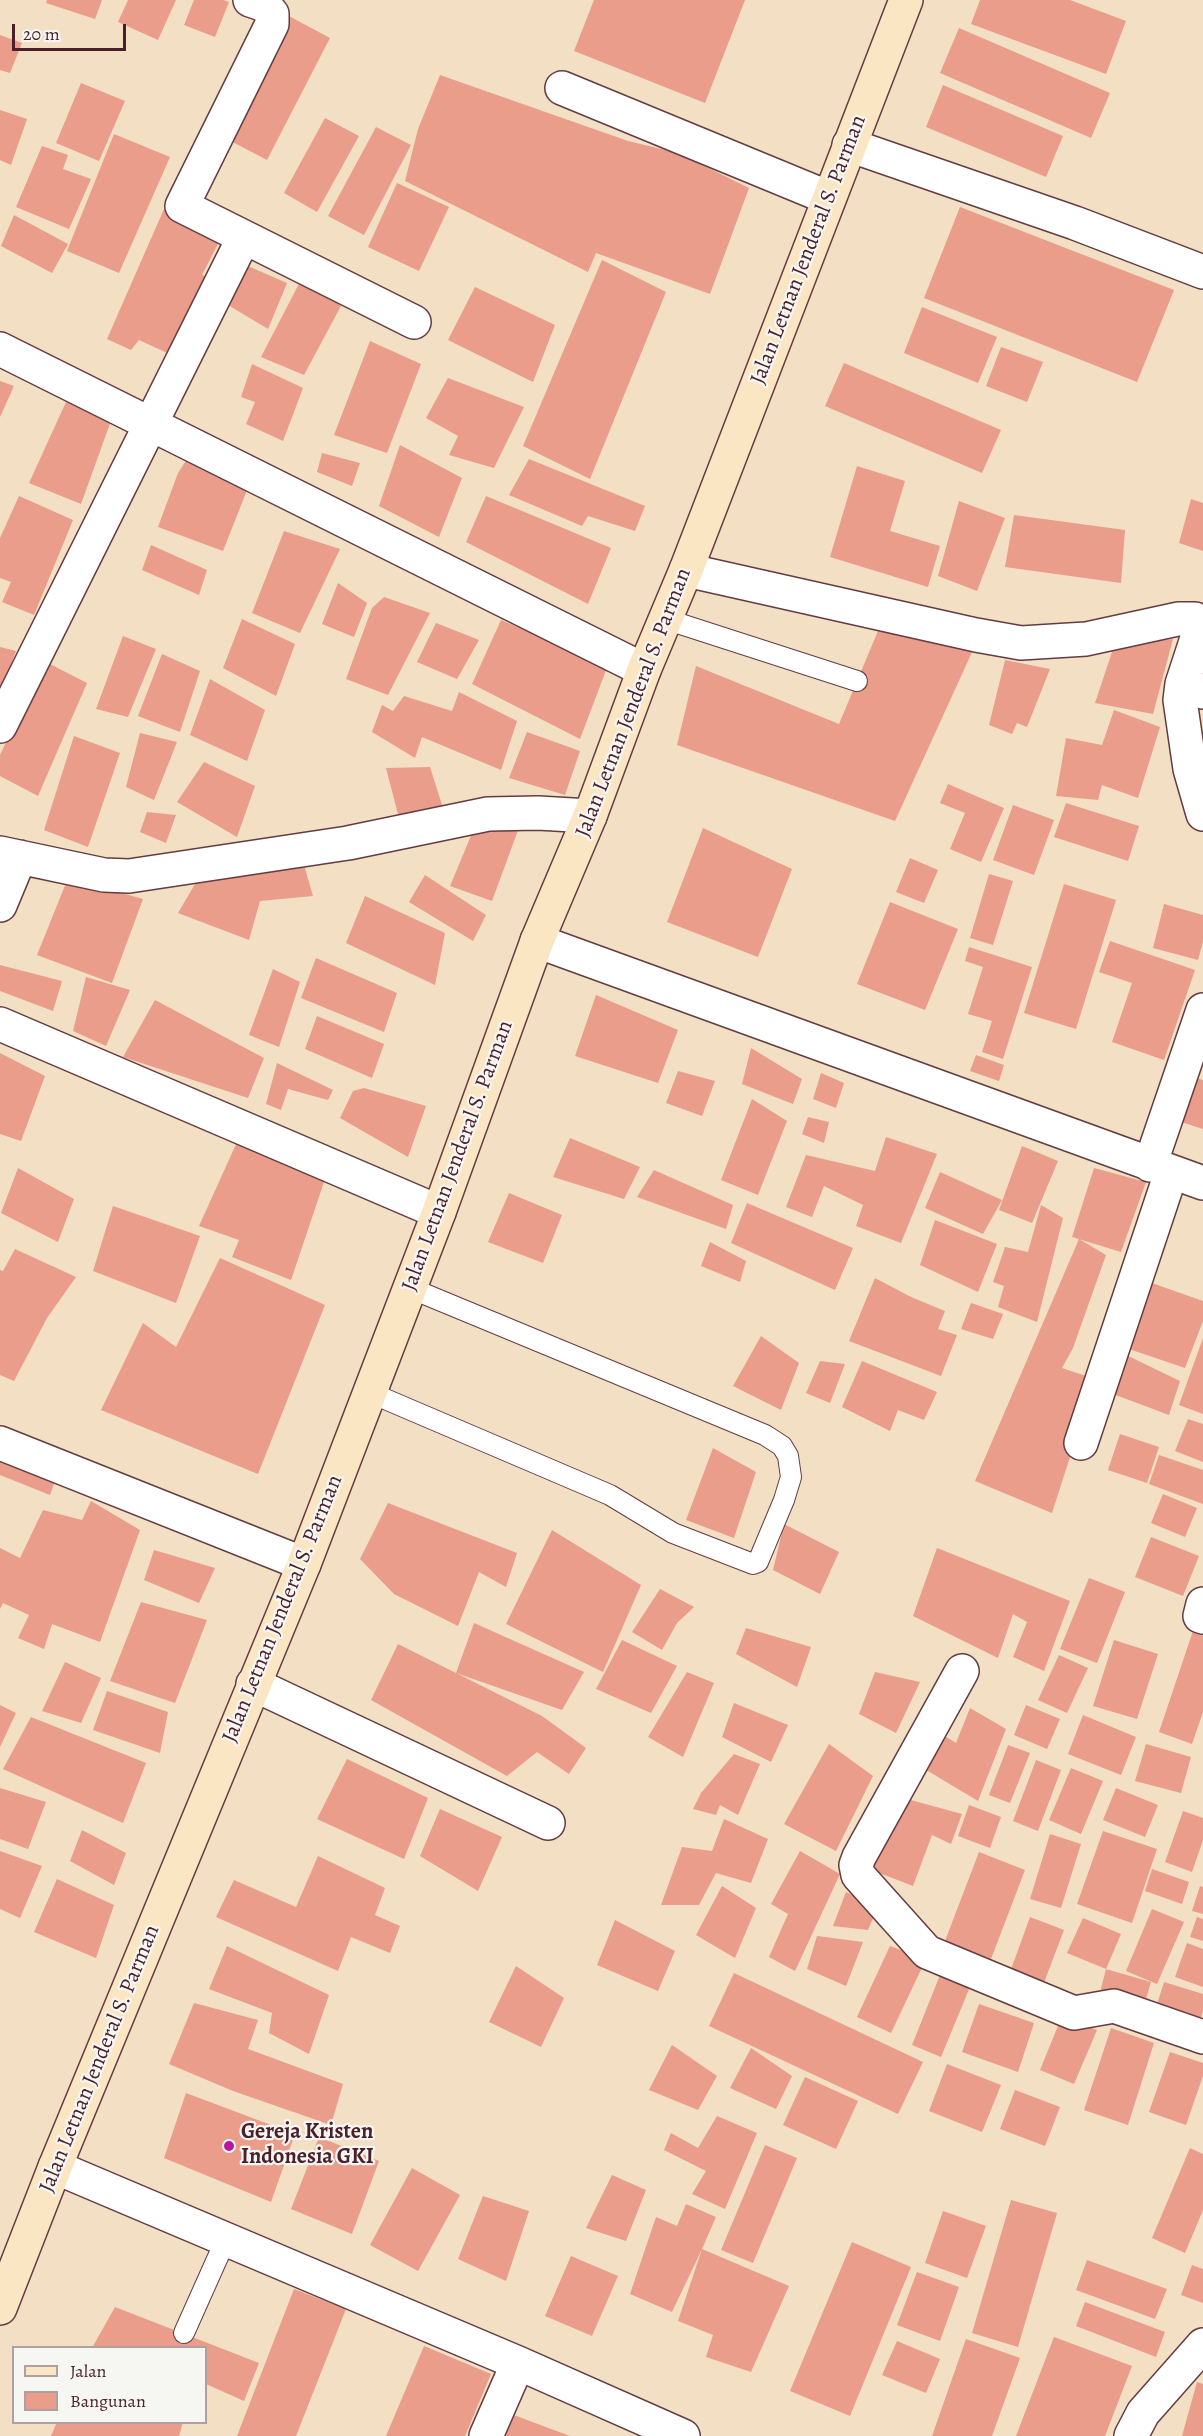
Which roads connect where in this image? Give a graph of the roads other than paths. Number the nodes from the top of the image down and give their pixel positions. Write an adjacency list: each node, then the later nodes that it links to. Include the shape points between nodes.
1 (250, 0): 6 (street, via 265,6 272,14 272,24 182,206)
2 (906, 0): 4 (main road, Jalan Letnan Jenderal S. Parman)
3 (562, 88): 5 (street)
4 (849, 145): 5 (main road, Jalan Letnan Jenderal S. Parman); 7 (street)
5 (829, 198): 11 (main road, Jalan Letnan Jenderal S. Parman)
6 (244, 237): 8 (street); 10 (street)
7 (1203, 272)
8 (414, 322)
9 (0, 349): 10 (street)
10 (151, 423): 13 (street); 16 (street)
11 (686, 570): 12 (main road, Jalan Letnan Jenderal S. Parman); 15 (street, via 1021,642 1086,639 1178,619 1195,620 1200,629)
12 (665, 618): 13 (main road, Jalan Letnan Jenderal S. Parman); 14 (lane)
13 (644, 670): 18 (main road, Jalan Letnan Jenderal S. Parman)
14 (857, 681)
15 (1192, 688): 17 (street, via 1180,700 1190,769)
16 (0, 726)
17 (1203, 814)
18 (590, 816): 19 (street, via 488,814 348,843 129,876 104,875); 21 (main road, Jalan Letnan Jenderal S. Parman)
19 (10, 855): 20 (street)
20 (0, 905)
21 (537, 941): 24 (street); 26 (main road, Jalan Letnan Jenderal S. Parman)
22 (1203, 1010): 24 (street)
23 (0, 1024): 26 (street)
24 (1161, 1169): 25 (street); 30 (street)
25 (1203, 1183)
26 (439, 1212): 27 (main road, Jalan Letnan Jenderal S. Parman)
27 (410, 1288): 28 (main road, Jalan Letnan Jenderal S. Parman); 28 (lane, via 765,1435 782,1446 788,1456 791,1477 784,1500 758,1562 753,1564 673,1533 610,1495)
28 (370, 1393): 31 (main road, Jalan Letnan Jenderal S. Parman)
29 (0, 1443): 31 (street)
30 (1081, 1443)
31 (304, 1563): 35 (main road, Jalan Letnan Jenderal S. Parman)
32 (1203, 1604): 33 (street)
33 (1203, 1617)
34 (962, 1671): 37 (street, via 859,1857 858,1875 927,1952 1074,2013 1113,2007)
35 (254, 1684): 36 (street); 38 (main road, Jalan Letnan Jenderal S. Parman)
36 (548, 1823)
37 (1203, 2037)
38 (55, 2167): 39 (street); 40 (main road, Jalan Letnan Jenderal S. Parman)
39 (226, 2239): 41 (lane); 43 (street)
40 (0, 2308)
41 (184, 2333)
42 (1203, 2345): 46 (street, via 1143,2413)
43 (518, 2363): 44 (street); 45 (street)
44 (486, 2436)
45 (683, 2436)
46 (1131, 2436)

